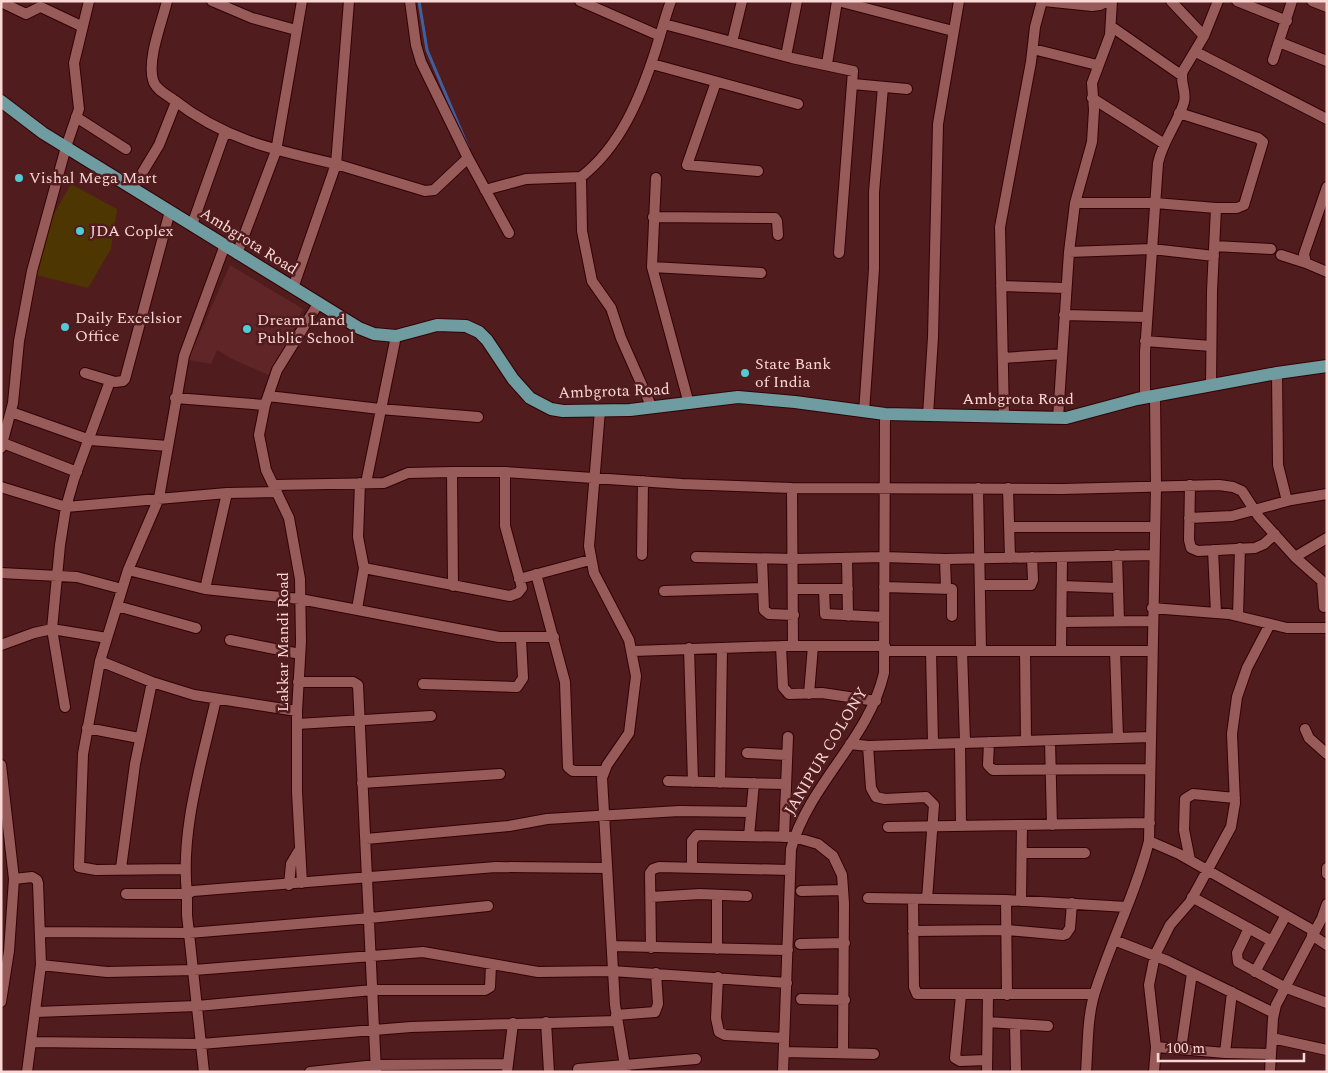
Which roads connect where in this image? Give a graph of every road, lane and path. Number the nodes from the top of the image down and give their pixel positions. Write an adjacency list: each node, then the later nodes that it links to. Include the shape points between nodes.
1 (88, 1): 25 (street)
2 (167, 1): 48 (street, via 152,72 155,85)
3 (212, 1): 27 (street, via 252,18)
4 (302, 1): 27 (street)
5 (349, 1): 59 (street)
6 (410, 1): 58 (street, via 421,62)
7 (580, 1): 29 (street)
8 (671, 1): 24 (street)
9 (742, 1): 31 (street)
10 (797, 1): 35 (street)
11 (838, 1): 28 (street); 39 (street)
12 (959, 1): 28 (street)
13 (1043, 1): 14 (street, via 1092,6); 33 (street, via 1035,27)
14 (1108, 1)
15 (1112, 1): 26 (street)
16 (1171, 1): 30 (street)
17 (1218, 1): 30 (street)
18 (1236, 1): 23 (street)
19 (1292, 1): 23 (street)
20 (1312, 1): 22 (street)
21 (1, 2): 25 (street, via 26,14 40,7)
22 (1327, 7)
23 (1287, 21): 32 (street)
24 (664, 24): 29 (street); 31 (street)
25 (81, 26): 51 (street, via 74,62 79,102)
26 (1112, 27): 40 (street); 41 (street)
27 (296, 30): 57 (street)
28 (953, 31): 112 (street, via 938,132)
29 (660, 36): 38 (street)
30 (1204, 36): 34 (street)
31 (732, 42): 35 (street)
32 (1279, 42): 36 (street); 37 (street)
33 (1033, 49): 40 (street); 86 (street, via 1000,227)
34 (1196, 52): 41 (street); 52 (street)
35 (786, 56): 39 (street)
36 (1273, 60)
37 (1327, 61)
38 (652, 64): 42 (street); 61 (street, via 619,136 601,160)
39 (827, 64): 43 (street, via 851,69)
40 (1097, 65): 46 (street)
41 (1181, 76): 50 (street, via 1184,100)
42 (716, 82): 49 (street); 60 (street, via 686,165)
43 (852, 84): 44 (street); 79 (street)
44 (883, 87): 45 (street); 110 (street, via 874,192 874,270)
45 (908, 89)
46 (1092, 98): 54 (street); 66 (street, via 1092,142)
47 (1, 101): 55 (main road, Ambgrota Road)
48 (176, 102): 53 (street); 64 (street, via 159,145)
49 (798, 104)
50 (1179, 113): 54 (street); 68 (street, via 1263,142 1244,205)
51 (76, 118): 55 (street); 56 (street)
52 (1327, 119)
53 (226, 132): 57 (street); 71 (street)
54 (1163, 143): 67 (street)
55 (66, 147): 64 (main road, Ambgrota Road); 109 (street, via 26,299)
56 (126, 149)
57 (276, 151): 59 (street); 80 (street)
58 (468, 158): 59 (street, via 434,190 425,191); 65 (street)
59 (336, 164): 87 (street)
60 (758, 171)
61 (581, 177): 65 (street, via 526,179); 106 (street, via 582,231 592,281 612,308 621,338)
62 (656, 178): 70 (street)
63 (1327, 187): 82 (street, via 1304,254)
64 (133, 188): 69 (main road, Ambgrota Road)
65 (485, 190): 72 (street)
66 (1075, 203): 67 (street); 78 (street)
67 (1155, 204): 68 (street); 75 (street)
68 (1216, 208): 77 (street)
69 (170, 211): 71 (main road, Ambgrota Road); 100 (street, via 125,378 119,382)
70 (653, 217): 73 (street, via 775,218); 83 (street)
71 (192, 225): 74 (main road, Ambgrota Road)
72 (509, 233)
73 (778, 235)
74 (225, 245): 80 (main road, Ambgrota Road); 103 (street, via 192,330)
75 (1152, 249): 77 (street); 78 (street); 91 (street)
76 (1271, 249): 77 (street)
77 (1214, 251): 94 (street)
78 (1068, 252): 88 (street)
79 (838, 253)
80 (237, 254): 87 (main road, Ambgrota Road)
81 (1281, 255): 82 (street)
82 (1306, 263): 84 (street)
83 (652, 267): 85 (street); 105 (street)
84 (1327, 272)
85 (761, 274)
86 (1001, 286): 88 (street); 96 (street)
87 (293, 288): 89 (main road, Ambgrota Road)
88 (1066, 288): 90 (street)
89 (318, 304): 92 (main road, Ambgrota Road, via 359,328 374,334); 104 (street, Lakkar Mandi Road, via 284,356)
90 (1064, 315): 91 (street); 95 (street)
91 (1147, 317): 93 (street)
92 (396, 336): 107 (street); 108 (main road, Ambgrota Road, via 437,325 466,326 487,340 530,398 551,409)
93 (1146, 341): 94 (street); 102 (street)
94 (1212, 346): 101 (street)
95 (1062, 354): 96 (street); 115 (street)
96 (1003, 358): 113 (street)
97 (1327, 366): 99 (main road, Ambgrota Road)
98 (85, 373): 100 (street)
99 (1277, 373): 101 (main road, Ambgrota Road); 136 (street, via 1278,465)
100 (110, 381): 116 (street)
101 (1211, 385): 102 (main road, Ambgrota Road)
102 (1150, 397): 115 (main road, Ambgrota Road, via 1078,416); 127 (street)
103 (175, 398): 104 (street); 118 (street)
104 (267, 400): 107 (street); 128 (street, Lakkar Mandi Road, via 260,435 261,452)
105 (689, 404): 106 (main road, Ambgrota Road); 110 (main road, Ambgrota Road, via 727,398 756,398)
106 (652, 408): 108 (main road, Ambgrota Road)
107 (380, 409): 114 (street); 124 (street)
108 (600, 410): 122 (street)
109 (11, 412): 116 (street); 117 (street)
110 (864, 412): 111 (main road, Ambgrota Road)
111 (885, 414): 112 (main road, Ambgrota Road); 130 (street, JANIPUR COLONY)
112 (928, 415): 113 (main road, Ambgrota Road)
113 (1004, 416): 115 (main road, Ambgrota Road)
114 (478, 417)
115 (1058, 418)
116 (90, 440): 118 (street); 119 (street)
117 (2, 446): 119 (street)
118 (168, 446): 135 (street)
119 (77, 472): 137 (street)
120 (452, 472): 121 (street); 124 (street, via 408,473 384,483); 168 (street)
121 (505, 472): 122 (street); 166 (street, via 505,526)
122 (596, 478): 123 (street); 160 (street)
123 (643, 481): 129 (street); 146 (street)
124 (363, 483): 128 (street); 161 (street, via 358,536)
125 (1190, 485): 127 (street); 138 (street, via 1238,488); 139 (street)
126 (1, 487): 137 (street)
127 (1156, 487): 132 (street); 141 (street)
128 (275, 488): 133 (street); 180 (street, Lakkar Mandi Road, via 292,531)
129 (792, 488): 130 (street); 158 (street)
130 (886, 488): 131 (street); 151 (street, JANIPUR COLONY)
131 (978, 488): 132 (street); 155 (street)
132 (1008, 488): 140 (street)
133 (227, 493): 135 (street); 175 (street)
134 (1327, 494): 136 (street)
135 (159, 498): 137 (street); 162 (street)
136 (1287, 501): 138 (street)
137 (66, 507): 165 (street)
138 (1253, 509): 139 (street, via 1232,516); 142 (street)
139 (1189, 518): 145 (street, via 1191,548)
140 (1009, 527): 141 (street); 156 (street)
141 (1155, 527): 148 (street)
142 (1275, 534): 144 (street, via 1261,546); 152 (street)
143 (1327, 538): 152 (street)
144 (1240, 548): 145 (street); 190 (street)
145 (1213, 550): 185 (street)
146 (642, 555)
147 (1117, 555): 148 (street); 149 (street); 173 (street)
148 (1154, 555): 183 (street)
149 (1062, 556): 157 (street); 169 (street)
150 (696, 557): 153 (street)
151 (884, 557): 154 (street); 159 (street); 170 (street, JANIPUR COLONY)
152 (1295, 557): 182 (street, via 1322,581)
153 (762, 558): 158 (street); 171 (street)
154 (847, 558): 158 (street); 178 (street)
155 (981, 558): 156 (street); 159 (street); 167 (street)
156 (1010, 558): 157 (street)
157 (1032, 558): 167 (street, via 1031,586)
158 (794, 559): 176 (street)
159 (945, 559): 172 (street)
160 (590, 560): 164 (street); 209 (street, via 598,584)
161 (364, 568): 168 (street); 184 (street)
162 (128, 570): 174 (street); 175 (street)
163 (1, 573): 165 (street)
164 (536, 574): 166 (street); 198 (street)
165 (56, 576): 174 (street, via 85,578); 197 (street)
166 (520, 579): 168 (street, via 522,588 514,596)
167 (981, 585): 212 (street)
168 (453, 586)
169 (1062, 586): 173 (street); 193 (street)
170 (884, 587): 172 (street); 188 (street, JANIPUR COLONY)
171 (763, 588): 179 (street); 186 (street, via 764,610 768,614)
172 (946, 588): 189 (street, via 952,590)
173 (1118, 588): 192 (street)
174 (122, 589): 181 (street)
175 (205, 589): 180 (street)
176 (794, 589): 177 (street); 186 (street)
177 (824, 589): 178 (street); 187 (street, via 825,614)
178 (848, 589): 187 (street)
179 (664, 591)
180 (300, 599): 184 (street); 217 (street, Lakkar Mandi Road)
181 (117, 606): 195 (street); 199 (street)
182 (1324, 607)
183 (1152, 608): 185 (street); 191 (street)
184 (357, 609): 200 (street, via 489,636)
185 (1216, 612): 190 (street)
186 (794, 615): 204 (street)
187 (848, 616): 188 (street)
188 (884, 616): 208 (street, JANIPUR COLONY)
189 (952, 616)
190 (1238, 616): 194 (street)
191 (1152, 620): 192 (street); 216 (street)
192 (1119, 621): 193 (street)
193 (1062, 622): 214 (street)
194 (1270, 624): 196 (street, via 1302,629); 257 (street, via 1247,668 1237,697 1232,756)
195 (196, 628)
196 (1327, 628)
197 (52, 629): 199 (street); 202 (street, via 34,632); 225 (street)
198 (554, 637): 200 (street); 249 (street, via 565,682 568,767 573,771)
199 (107, 638): 218 (street)
200 (521, 639): 221 (street, via 523,678 516,687)
201 (230, 640): 217 (street)
202 (1, 645)
203 (781, 646): 204 (street); 207 (street); 222 (street, via 785,691 795,695)
204 (794, 646): 205 (street)
205 (813, 646): 208 (street); 222 (street)
206 (689, 648): 207 (street); 209 (street); 252 (street)
207 (722, 648): 253 (street)
208 (885, 648): 210 (street); 224 (street, JANIPUR COLONY, via 884,673)
209 (633, 651): 249 (street, via 636,693 629,733)
210 (931, 651): 211 (street); 239 (street)
211 (962, 651): 212 (street); 240 (street)
212 (981, 651): 213 (street)
213 (1024, 651): 214 (street); 236 (street)
214 (1061, 651): 215 (street)
215 (1115, 651): 216 (street); 235 (street)
216 (1151, 651): 233 (street)
217 (300, 654): 220 (street, Lakkar Mandi Road)
218 (100, 661): 219 (street); 230 (street)
219 (152, 682): 223 (street); 234 (street)
220 (298, 682): 226 (street, Lakkar Mandi Road); 228 (street, via 356,683 359,689)
221 (423, 684)
222 (809, 694): 224 (street)
223 (216, 699): 226 (street); 278 (street, via 193,807)
224 (876, 700): 241 (street, JANIPUR COLONY)
225 (65, 707)
226 (297, 710): 229 (street, Lakkar Mandi Road)
227 (431, 716): 228 (street)
228 (358, 722): 229 (street); 254 (street)
229 (297, 724): 270 (street, Lakkar Mandi Road)
230 (87, 728): 234 (street); 275 (street, via 79,867 96,870)
231 (1305, 729): 244 (street, via 1309,738)
232 (788, 737): 245 (street)
233 (1150, 737): 235 (street); 247 (street)
234 (139, 738): 275 (street)
235 (1118, 738): 237 (street)
236 (1026, 741): 237 (street); 238 (street)
237 (1050, 741): 248 (street)
238 (989, 742): 240 (street); 248 (street, via 988,765 993,770)
239 (933, 743): 240 (street); 242 (street)
240 (963, 743): 264 (street)
241 (850, 744): 242 (street); 267 (street, JANIPUR COLONY)
242 (868, 746): 263 (street, via 873,794 885,799 929,798 934,805)
243 (747, 753): 245 (street)
244 (1327, 754)
245 (787, 755): 256 (street)
246 (1, 765): 282 (street)
247 (1150, 769): 248 (street); 260 (street)
248 (1051, 770): 262 (street)
249 (604, 771): 259 (street)
250 (500, 774): 254 (street)
251 (668, 780): 252 (street)
252 (693, 782): 253 (street)
253 (720, 782): 255 (street)
254 (362, 783): 268 (street)
255 (754, 783): 256 (street); 258 (street)
256 (786, 784): 267 (street)
257 (1235, 798): 273 (street, via 1193,794 1185,799 1184,830); 280 (street, via 1231,827)
258 (751, 812): 259 (street, via 678,811); 266 (street)
259 (605, 817): 268 (street, via 538,820 509,826); 276 (street)
260 (1150, 824): 262 (street); 269 (street)
261 (1022, 825): 262 (street); 264 (street); 271 (street)
262 (1052, 825)
263 (931, 826): 264 (street); 265 (street); 296 (street)
264 (961, 826)
265 (888, 827)
266 (750, 836): 267 (street); 274 (street, via 698,835 692,841)
267 (789, 837): 279 (street, JANIPUR COLONY); 286 (street, via 826,849 842,875)
268 (366, 839): 283 (street)
269 (1149, 841): 273 (street); 302 (street)
270 (298, 852): 284 (street); 285 (street, via 291,864)
271 (1022, 853): 272 (street); 298 (street)
272 (1085, 853)
273 (1190, 860): 280 (street)
274 (692, 866): 279 (street); 293 (street, via 652,869)
275 (121, 868): 278 (street)
276 (607, 868): 283 (street, via 496,867); 316 (street)
277 (1327, 868): 281 (street)
278 (184, 870): 289 (street)
279 (790, 870): 319 (street, JANIPUR COLONY)
280 (1206, 870): 292 (street); 303 (street)
281 (1327, 874)
282 (14, 878): 308 (street, via 32,876 37,880); 340 (street, via 9,951)
283 (368, 879): 284 (street); 304 (street)
284 (302, 883): 285 (street)
285 (289, 885): 289 (street, via 200,890)
286 (843, 890): 287 (street); 313 (street)
287 (801, 891)
288 (126, 894): 289 (street)
289 (187, 894): 309 (street)
290 (717, 895): 291 (street); 293 (street); 318 (street)
291 (748, 896)
292 (1192, 896): 305 (street); 320 (street, via 1170,925)
293 (652, 897): 317 (street)
294 (868, 898): 295 (street)
295 (913, 899): 296 (street); 306 (street)
296 (927, 899): 297 (street)
297 (1006, 900): 298 (street); 307 (street)
298 (1021, 901): 299 (street)
299 (1072, 904): 302 (street); 307 (street, via 1070,928 1066,934)
300 (1327, 904): 310 (street)
301 (488, 906): 304 (street)
302 (1127, 907): 311 (street)
303 (1286, 916): 310 (street); 312 (street)
304 (370, 918): 309 (street); 321 (street)
305 (1248, 928): 312 (street); 326 (street, via 1236,960)
306 (913, 930): 307 (street); 335 (street, via 916,992 924,996)
307 (1007, 930): 337 (street)
308 (41, 932): 309 (street); 322 (street)
309 (189, 933): 324 (street)
310 (1313, 933): 315 (street); 331 (street)
311 (1114, 940): 320 (street); 334 (street)
312 (1272, 941): 326 (street)
313 (845, 943): 314 (street); 339 (street)
314 (800, 944)
315 (1327, 945)
316 (613, 946): 317 (street); 325 (street)
317 (651, 948): 318 (street)
318 (717, 948): 319 (street)
319 (788, 950): 330 (street, JANIPUR COLONY)
320 (1155, 955): 328 (street); 356 (street, via 1149,985)
321 (372, 956): 323 (street, via 423,952); 324 (street); 332 (street)
322 (41, 965): 324 (street, via 107,972); 343 (street)
323 (491, 965): 325 (street, via 538,972); 332 (street, via 490,987 485,990)
324 (194, 970): 342 (street)
325 (612, 971): 327 (street); 345 (street)
326 (1255, 972): 331 (street)
327 (656, 973): 329 (street); 345 (street, via 658,1004 655,1012)
328 (1192, 973): 333 (street); 357 (street)
329 (718, 977): 330 (street); 352 (street, via 716,1018 719,1032)
330 (787, 983): 352 (street, JANIPUR COLONY)
331 (1284, 987): 341 (street); 344 (street)
332 (373, 990): 342 (street); 351 (street)
333 (1232, 992): 344 (street); 361 (street)
334 (1094, 994): 337 (street); 377 (street)
335 (961, 995): 336 (street); 365 (street, via 956,1058 960,1061)
336 (988, 995): 337 (street); 347 (street)
337 (1007, 995)
338 (800, 999): 339 (street)
339 (845, 1000): 360 (street)
340 (1, 1002)
341 (1327, 1003)
342 (197, 1006): 343 (street); 355 (street)
343 (36, 1012): 354 (street)
344 (1274, 1013): 353 (street)
345 (616, 1018): 346 (street); 368 (street)
346 (546, 1022): 348 (street); 373 (street)
347 (988, 1022): 349 (street); 365 (street)
348 (513, 1023): 351 (street); 367 (street)
349 (1015, 1024): 350 (street); 376 (street)
350 (1048, 1026)
351 (375, 1030): 355 (street); 366 (street)
352 (784, 1038): 359 (street, JANIPUR COLONY)
353 (1272, 1038): 358 (street); 363 (street)
354 (31, 1042): 355 (street); 370 (street)
355 (201, 1044): 371 (street)
356 (1156, 1047): 357 (street); 378 (street)
357 (1181, 1049): 361 (street)
358 (1327, 1050)
359 (784, 1052): 360 (street); 374 (street, JANIPUR COLONY)
360 (843, 1053): 362 (street)
361 (1225, 1053): 363 (street)
362 (874, 1054)
363 (1271, 1054): 379 (street)
364 (696, 1059): 368 (street)
365 (987, 1060): 375 (street)
366 (376, 1068): 367 (street); 372 (street)
367 (508, 1068)
368 (625, 1068): 369 (street)
369 (578, 1069)
370 (27, 1072)
371 (204, 1072)
372 (310, 1072)
373 (549, 1072)
374 (783, 1072)
375 (986, 1072)
376 (1016, 1072)
377 (1086, 1072)
378 (1154, 1072)
379 (1270, 1072)

